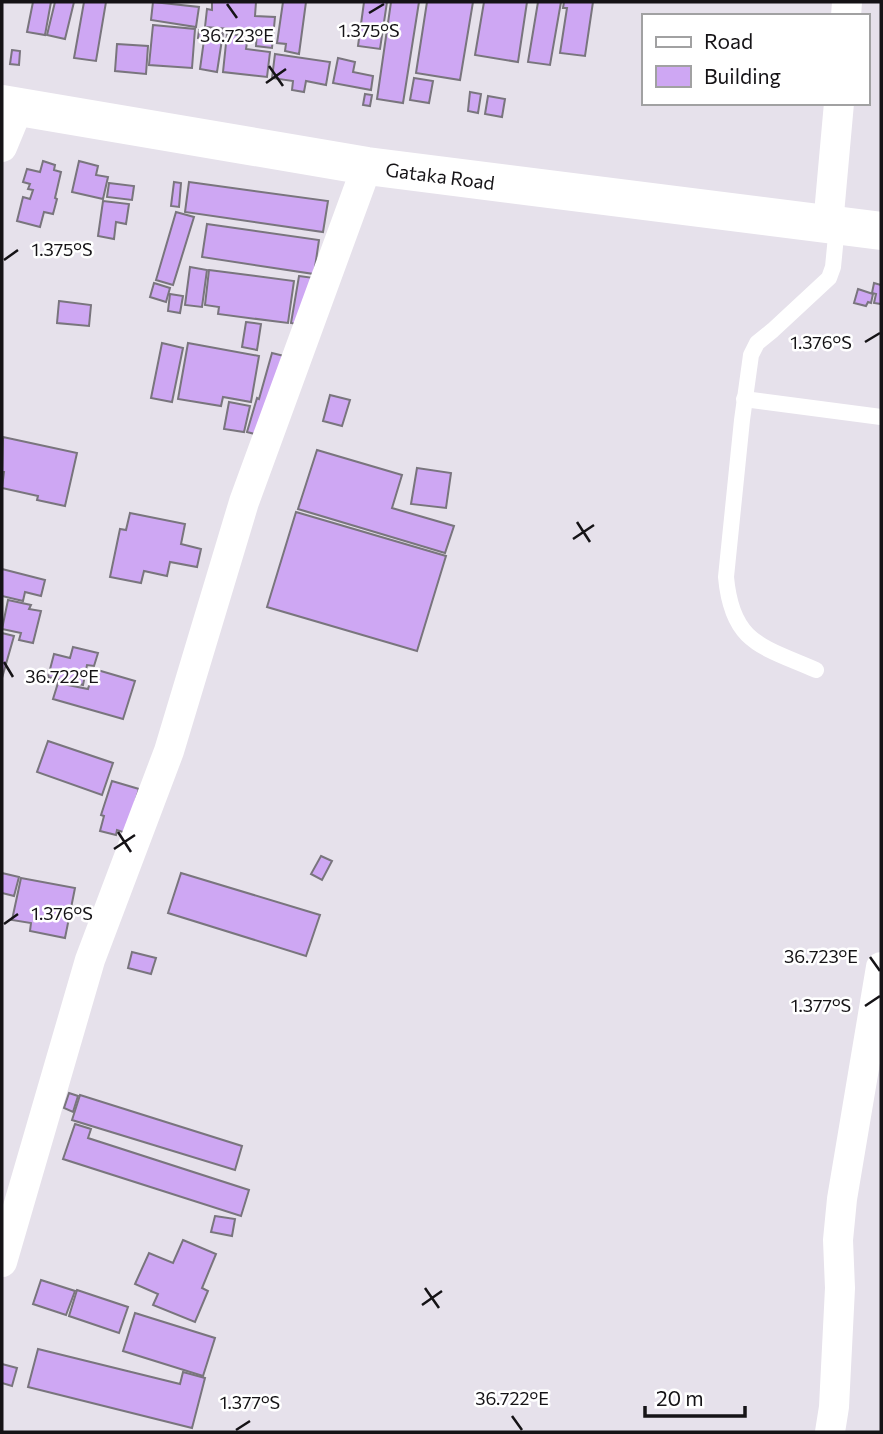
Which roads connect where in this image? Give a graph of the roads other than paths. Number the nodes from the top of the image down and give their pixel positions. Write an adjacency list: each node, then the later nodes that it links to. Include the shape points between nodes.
1 (10, 105): 3 (street); 4 (street, Gataka Road)
2 (839, 105): 5 (street)
3 (2, 147)
4 (367, 166): 5 (street, Gataka Road); 11 (street, via 244,502 169,751 90,960)
5 (833, 225): 6 (street, Gataka Road); 7 (lane, via 829,278 757,343)
6 (881, 231)
7 (744, 399): 8 (lane); 9 (lane, via 726,576 728,596 745,634)
8 (881, 417)
9 (816, 670)
10 (881, 967): 12 (street, via 842,1199)
11 (2, 1262)
12 (830, 1432)

